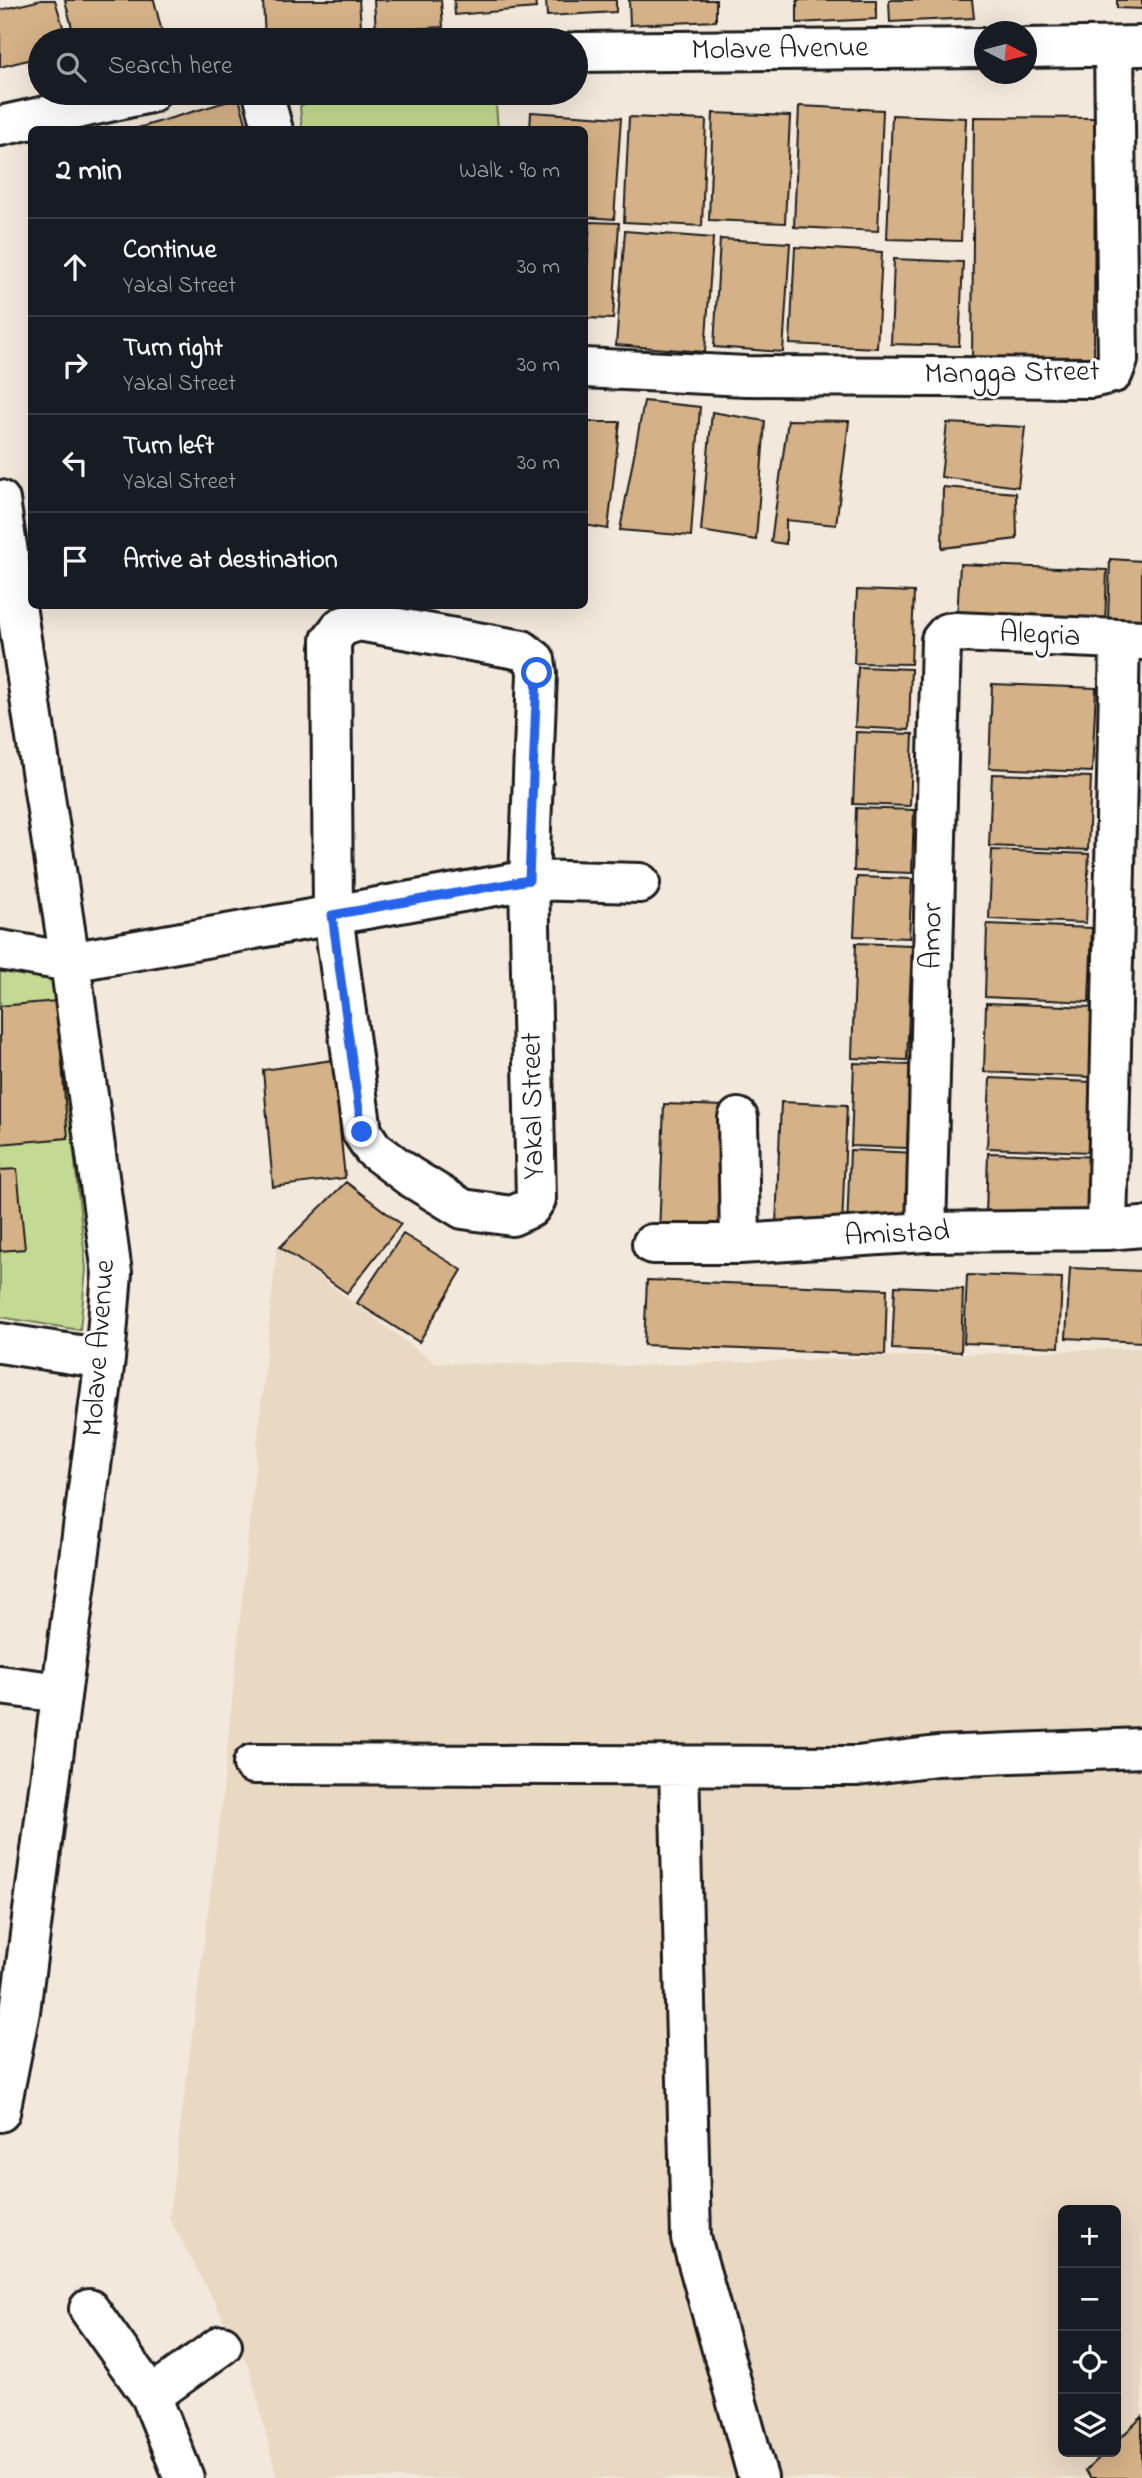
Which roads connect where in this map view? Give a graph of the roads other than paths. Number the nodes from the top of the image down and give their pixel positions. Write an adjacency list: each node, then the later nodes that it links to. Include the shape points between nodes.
1 (1128, 46): 3 (street); 9 (street, Mangga Street, via 1118,360 1113,373 1091,378 760,376)
2 (974, 48): 4 (street, Molave Avenue)
3 (1037, 48)
4 (588, 52)
5 (95, 105): 7 (street)
6 (266, 105): 8 (street)
7 (0, 126)
8 (272, 126)
9 (588, 368)
10 (0, 500): 17 (street, Molave Avenue)
11 (941, 640): 12 (street, Alegria, via 956,632); 20 (street, Amor)
12 (1131, 640): 19 (street)
13 (529, 880): 14 (street); 15 (street); 15 (street, Yakal Street, via 535,660 522,649 359,621 341,627 331,640); 15 (street, Yakal Street, via 536,1199 530,1208 512,1216 463,1209 373,1149 362,1132)
14 (640, 883)
15 (332, 915): 17 (street)
16 (0, 950): 17 (street)
17 (70, 962): 24 (street, Molave Avenue, via 111,1273)
18 (738, 1118): 22 (street)
19 (1125, 1229): 20 (street, Amistad)
20 (926, 1232): 22 (street, Amistad)
21 (652, 1244): 22 (street, Amistad)
22 (740, 1244)
23 (0, 1343): 24 (street)
24 (105, 1359): 26 (street, Molave Avenue)
25 (0, 1685): 26 (street)
26 (61, 1693): 30 (street, Molave Avenue)
27 (1142, 1748): 29 (street, via 937,1756 857,1766)
28 (253, 1764): 29 (street)
29 (679, 1766): 36 (street, via 691,2238)
30 (10, 2010): 31 (street, Molave Avenue)
31 (0, 2112)
32 (89, 2309): 34 (street)
33 (222, 2345): 34 (street)
34 (151, 2396): 35 (street)
35 (177, 2474)
36 (758, 2478)

